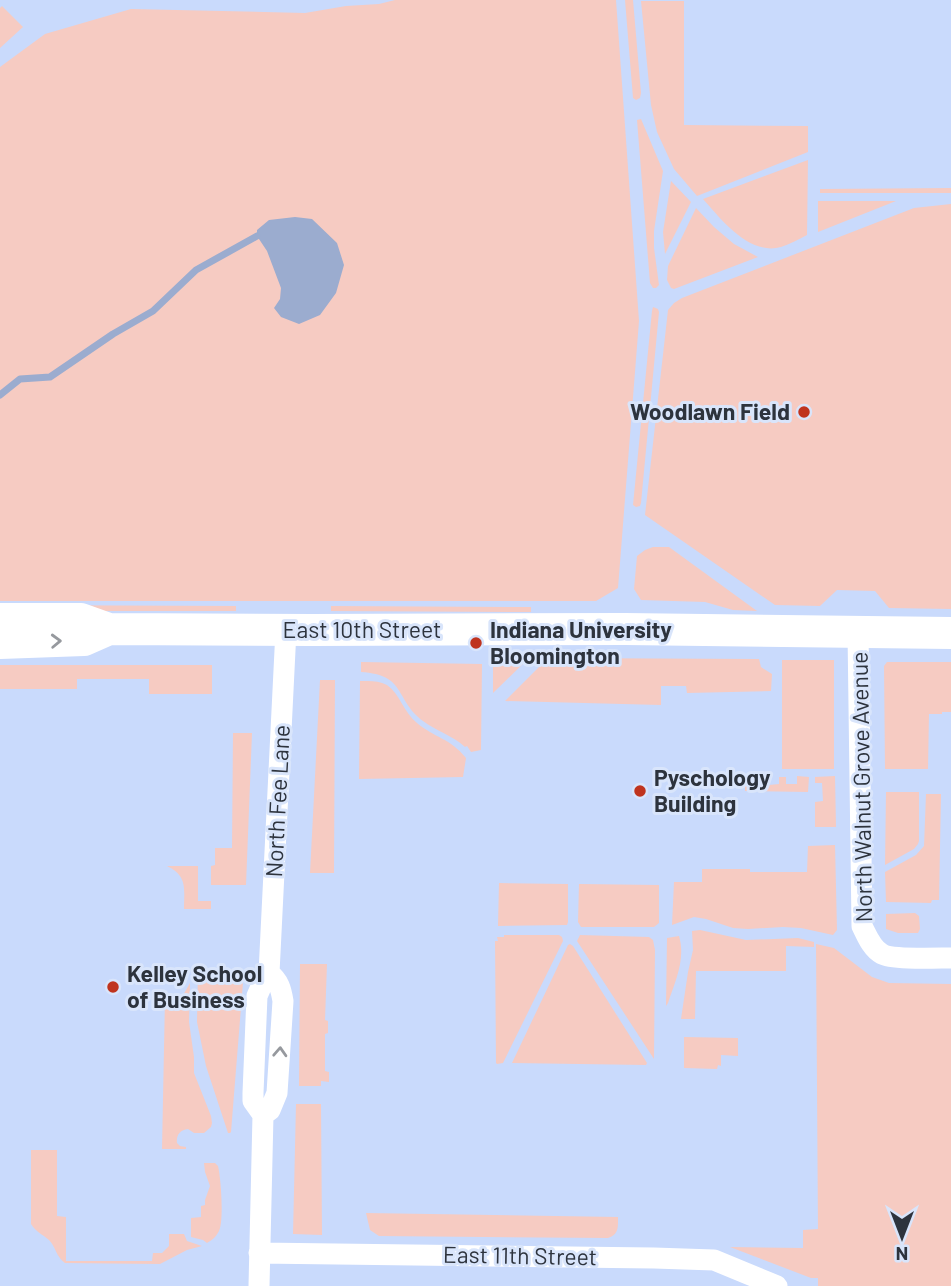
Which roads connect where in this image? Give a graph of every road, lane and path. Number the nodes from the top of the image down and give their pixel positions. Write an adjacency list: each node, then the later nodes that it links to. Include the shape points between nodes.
1 (0, 619): 2 (street, East 10th Street, via 81,618)
2 (109, 629): 3 (street, East 10th Street); 6 (street, East 10th Street, one-way to 2, via 85,640)
3 (286, 630): 4 (street, East 10th Street); 8 (street, North Fee Lane, via 269,973 257,996 253,1101 263,1115)
4 (859, 632): 5 (street, East 10th Street); 7 (street, North Walnut Grove Avenue, via 862,926 883,955)
5 (951, 634)
6 (0, 643)
7 (951, 958)
8 (259, 1252): 9 (street, North Fee Lane); 10 (street, East 11th Street, via 714,1260)
9 (259, 1286)
10 (777, 1286)

